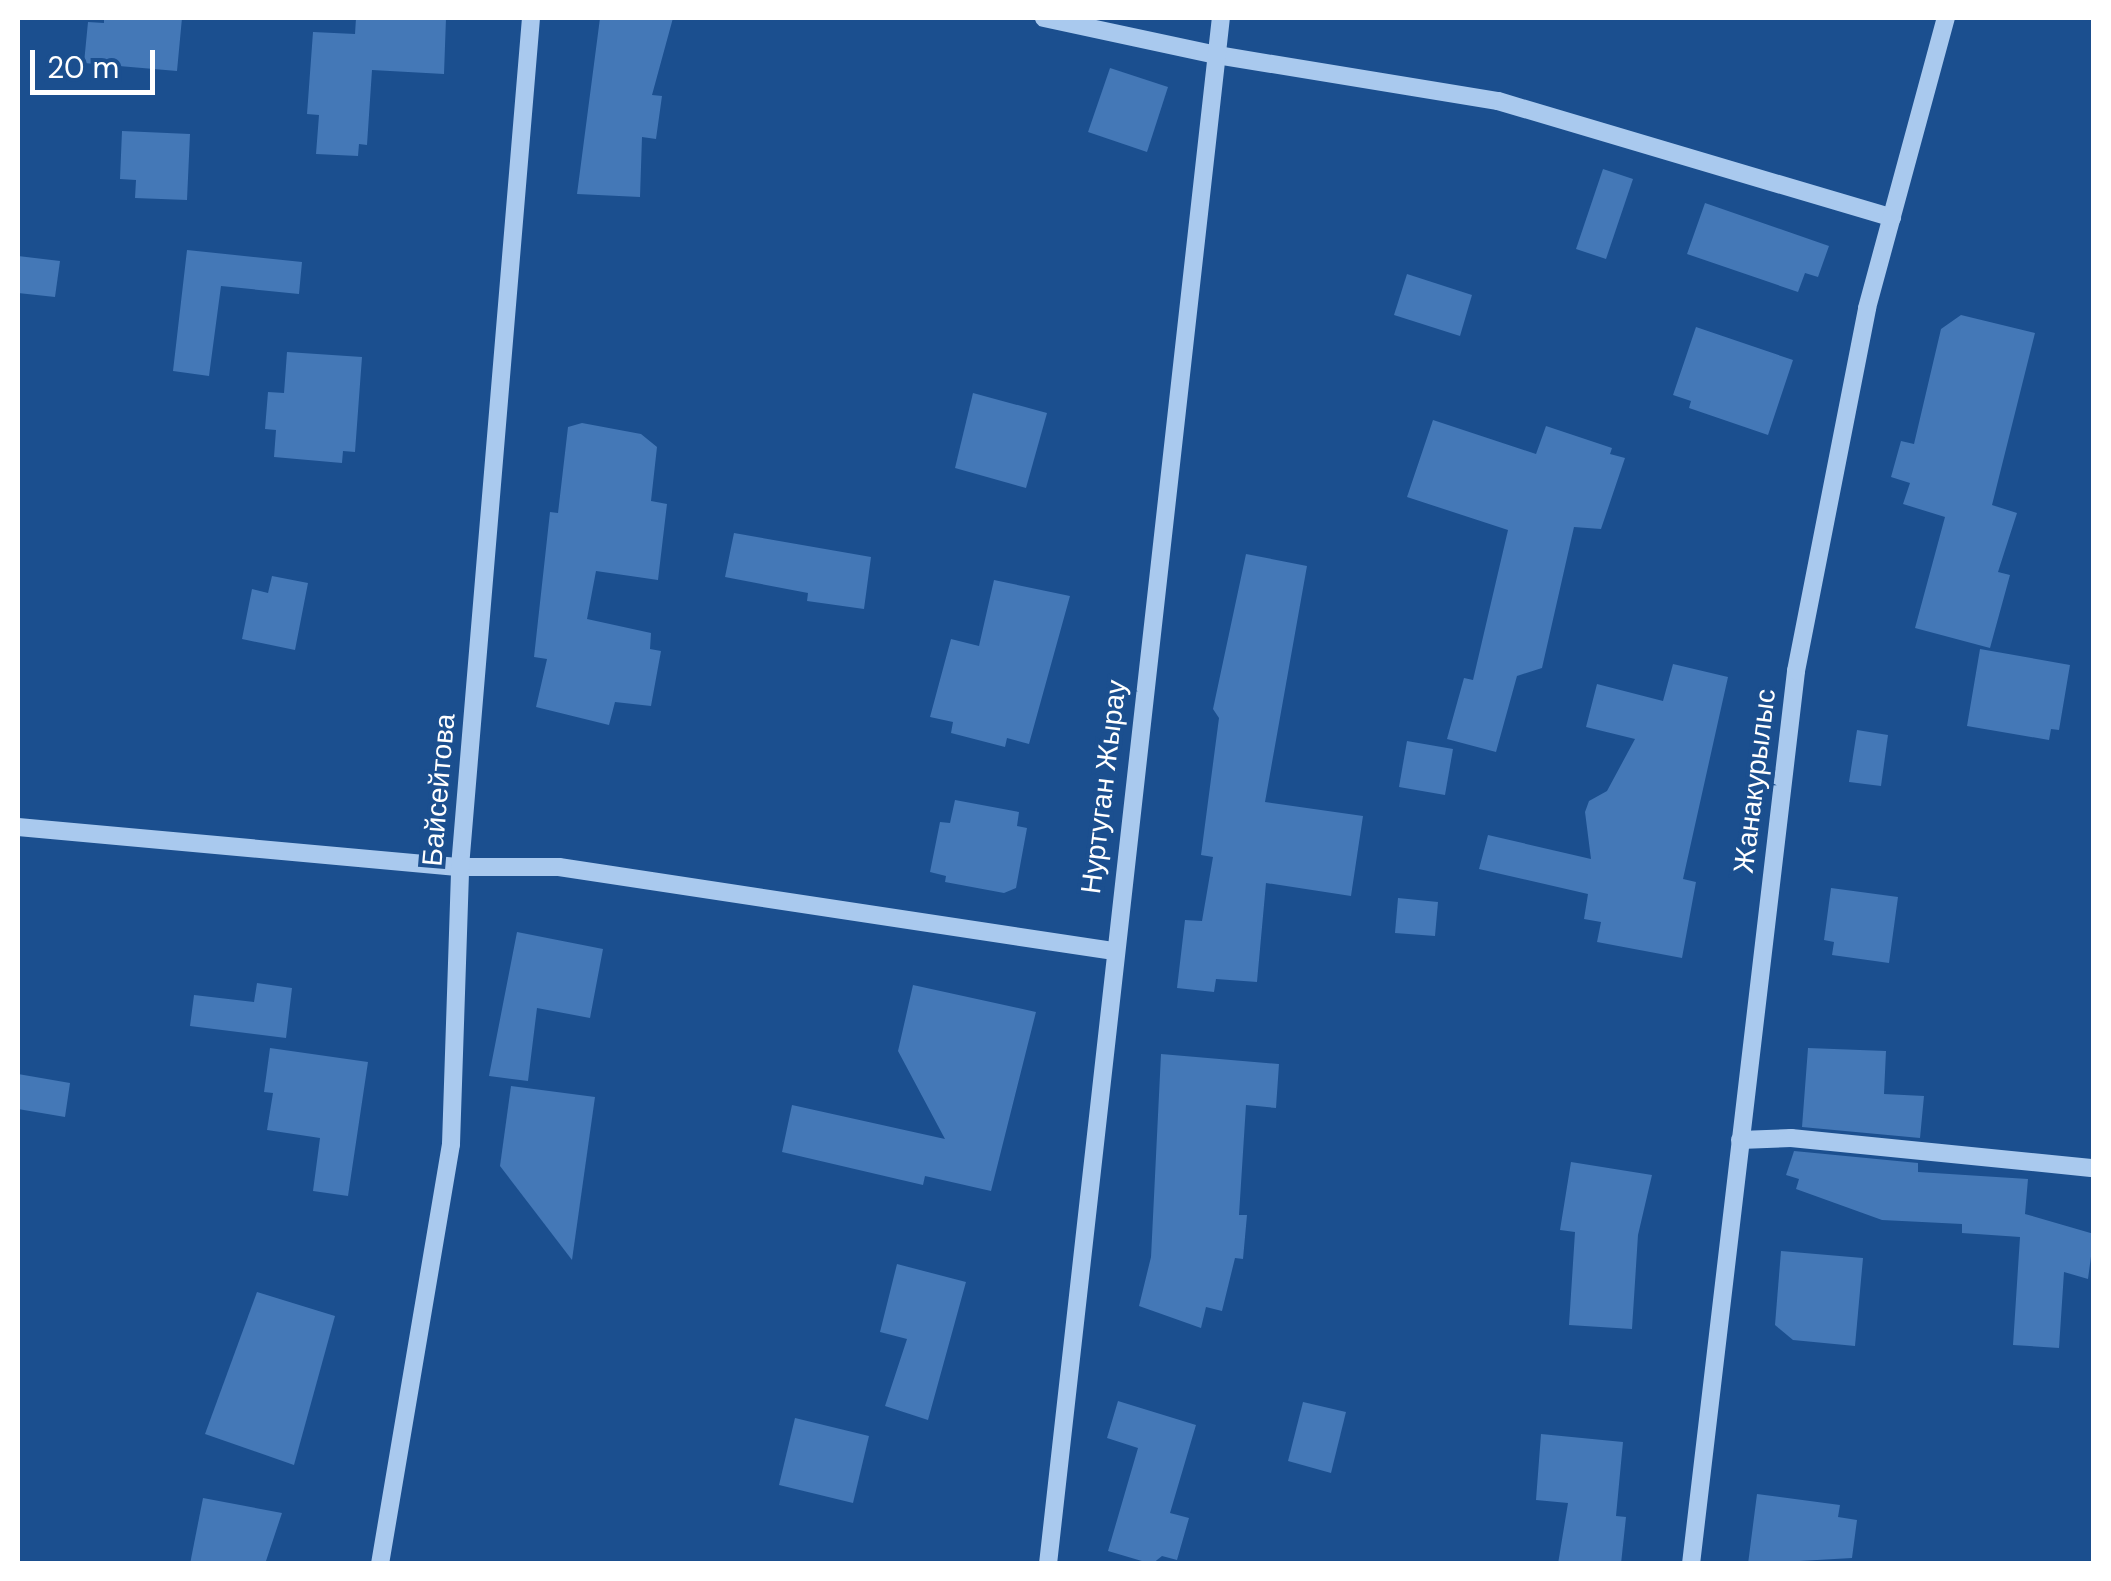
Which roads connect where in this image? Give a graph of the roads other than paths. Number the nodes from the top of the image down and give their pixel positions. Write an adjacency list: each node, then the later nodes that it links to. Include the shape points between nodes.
1 (531, 18): 8 (street, Байсейтова)
2 (1044, 18): 5 (street)
3 (1221, 18): 5 (street, Нуртуган Жырау)
4 (1946, 18): 6 (street, Жанакурылыс)
5 (1217, 54): 6 (street, via 1498,100); 9 (street, Нуртуган Жырау)
6 (1892, 218): 10 (street, Жанакурылыс, via 1866,308 1796,671)
7 (18, 827): 8 (street)
8 (460, 867): 9 (street, via 560,867); 12 (street, Байсейтова, via 451,1144)
9 (1113, 951): 13 (street, Нуртуган Жырау)
10 (1740, 1140): 11 (street, via 1792,1138); 14 (street, Жанакурылыс)
11 (2094, 1168)
12 (380, 1564)
13 (1048, 1564)
14 (1690, 1564)

